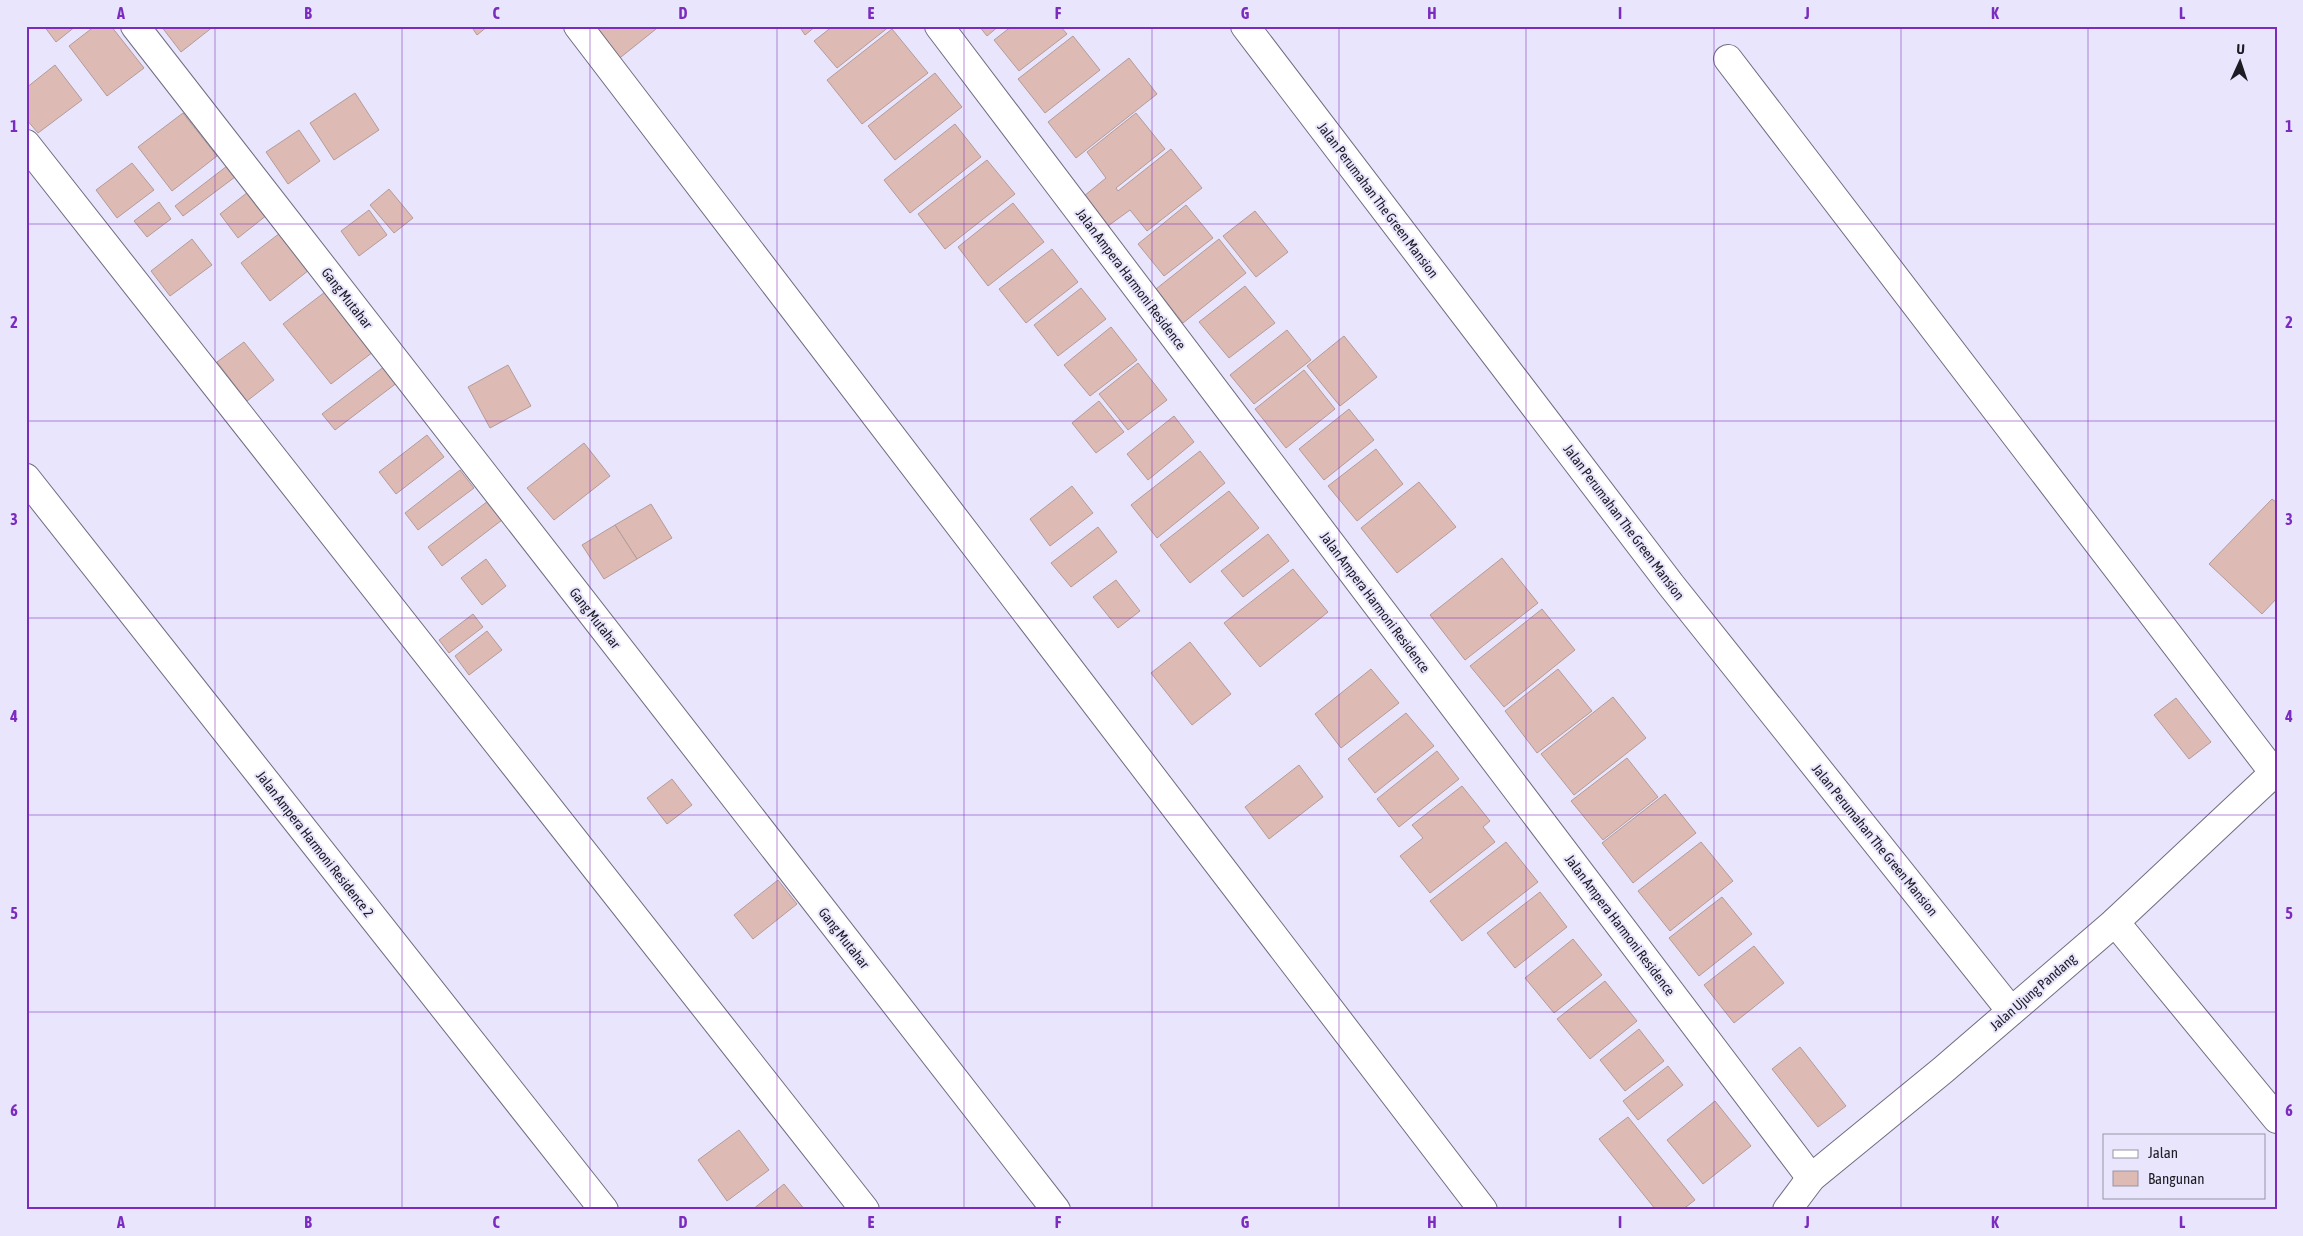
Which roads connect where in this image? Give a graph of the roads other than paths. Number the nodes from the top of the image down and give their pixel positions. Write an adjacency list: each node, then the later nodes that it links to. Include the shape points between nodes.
1 (135, 26): 15 (street, Gang Mutahar)
2 (578, 26): 16 (street)
3 (939, 26): 12 (street, Jalan Ampera Harmoni Residence)
4 (1245, 26): 10 (street, Jalan Perumahan The Green Mansion, via 1671,585)
5 (1728, 59): 8 (street)
6 (26, 144): 14 (street)
7 (26, 478): 13 (street, Jalan Ampera Harmoni Residence 2)
8 (2275, 771): 9 (street, Jalan Ujung Pandang)
9 (2115, 922): 10 (street, Jalan Ujung Pandang); 11 (street)
10 (2011, 1011): 12 (street, Jalan Ujung Pandang)
11 (2277, 1119)
12 (1811, 1178): 17 (street, Jalan Ujung Pandang)
13 (604, 1210)
14 (865, 1210)
15 (1056, 1210)
16 (1483, 1210)
17 (1787, 1210)

